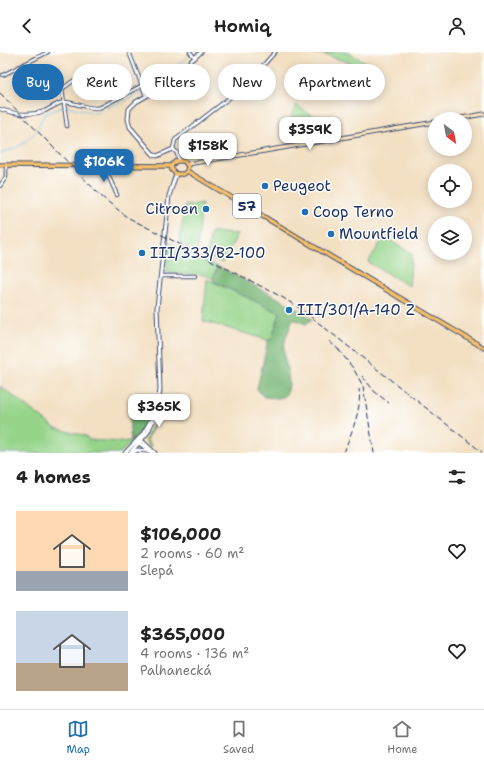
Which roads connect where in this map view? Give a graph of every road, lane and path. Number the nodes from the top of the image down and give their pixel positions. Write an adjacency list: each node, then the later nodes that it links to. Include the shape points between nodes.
1 (48, 52): 8 (street)
2 (129, 52): 10 (street)
3 (190, 52): 6 (street)
4 (201, 52): 6 (street)
5 (275, 52): 19 (street, via 241,89 175,140)
6 (194, 57): 7 (street)
7 (187, 64)
8 (3, 75)
9 (72, 82): 13 (street, via 62,89)
10 (140, 82)
11 (140, 89): 13 (street, via 93,109)
12 (140, 100): 19 (street, via 130,108 129,124 154,155 158,156)
13 (64, 104): 14 (street, via 44,111 16,114); 18 (street)
14 (0, 109)
15 (484, 114): 16 (main road)
16 (472, 116)
17 (428, 123): 21 (main road)
18 (67, 126)
19 (172, 149): 20 (street, via 177,152)
20 (179, 160): 21 (main road); 25 (main road)
21 (188, 164): 26 (main road)
22 (0, 165): 23 (main road)
23 (6, 165): 24 (main road); 28 (street, via 6,177)
24 (104, 166): 25 (main road); 29 (street)
25 (172, 166): 27 (main road)
26 (187, 171): 27 (main road, via 184,174); 32 (main road, 57)
27 (176, 174): 30 (street, via 169,196)
28 (0, 186)
29 (116, 195)
30 (161, 276): 31 (street); 33 (street, via 157,308 160,390 152,425)
31 (195, 276)
32 (484, 348)
33 (139, 441): 34 (street); 34 (street); 35 (street); 36 (street)
34 (152, 452): 36 (street, via 137,450)
35 (125, 453)
36 (132, 453)

